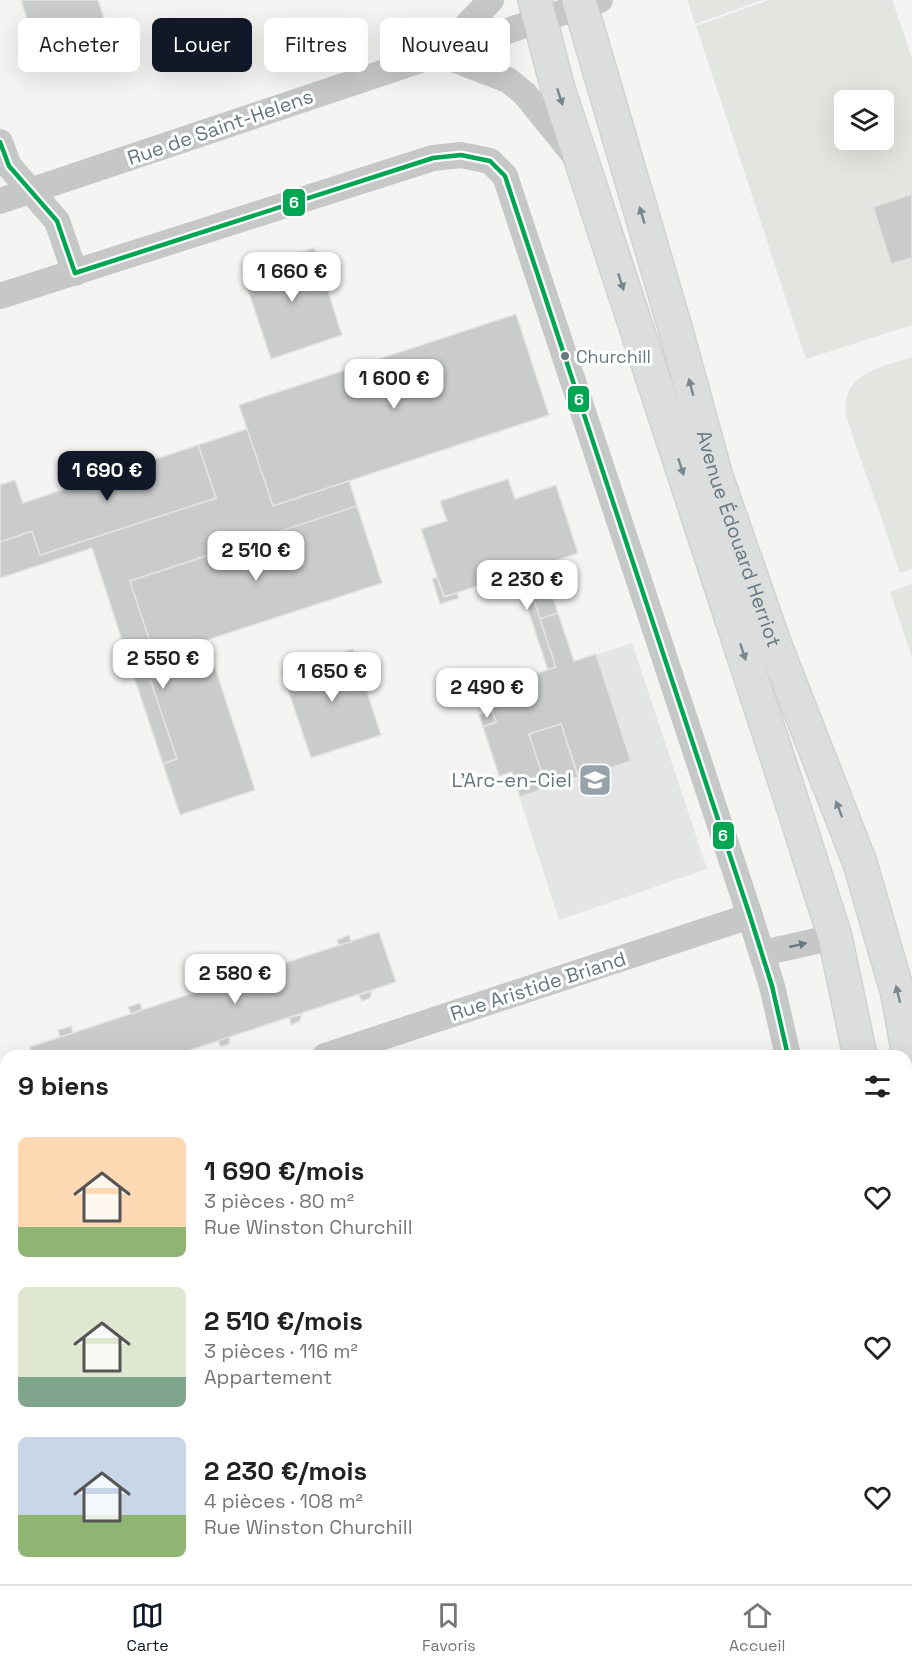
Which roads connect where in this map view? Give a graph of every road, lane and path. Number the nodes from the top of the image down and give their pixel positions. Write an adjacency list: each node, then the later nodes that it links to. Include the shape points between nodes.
1 (491, 0): 4 (street, Rue de Saint-Helens)
2 (586, 2): 3 (street, Rue de Saint-Helens); 20 (main road, Avenue Édouard Herriot, one-way to 2, via 898,994 860,863 774,643 716,477)
3 (537, 10): 5 (street, Rue de Saint-Helens); 9 (main road, Avenue Édouard Herriot, one-way to 9)
4 (476, 18)
5 (510, 22)
6 (386, 72): 10 (street, Rue de Saint-Helens)
7 (487, 72): 9 (street, Avenue Édouard Herriot, via 508,80 525,94)
8 (0, 142): 10 (street, via 9,166)
9 (582, 164): 15 (main road, Avenue Édouard Herriot, one-way to 15)
10 (28, 191): 11 (street, Rue de Saint-Helens); 12 (street, via 57,222)
11 (0, 201)
12 (75, 273): 13 (street); 14 (street, via 433,158 461,154 490,161 505,176)
13 (0, 296)
14 (750, 916): 16 (street); 17 (street, Rue Aristide Briand)
15 (835, 937): 16 (street, one-way to 15); 19 (main road, Avenue Édouard Herriot)
16 (762, 953): 18 (street)
17 (343, 1050)
18 (787, 1050)
19 (859, 1050)
20 (908, 1050)

